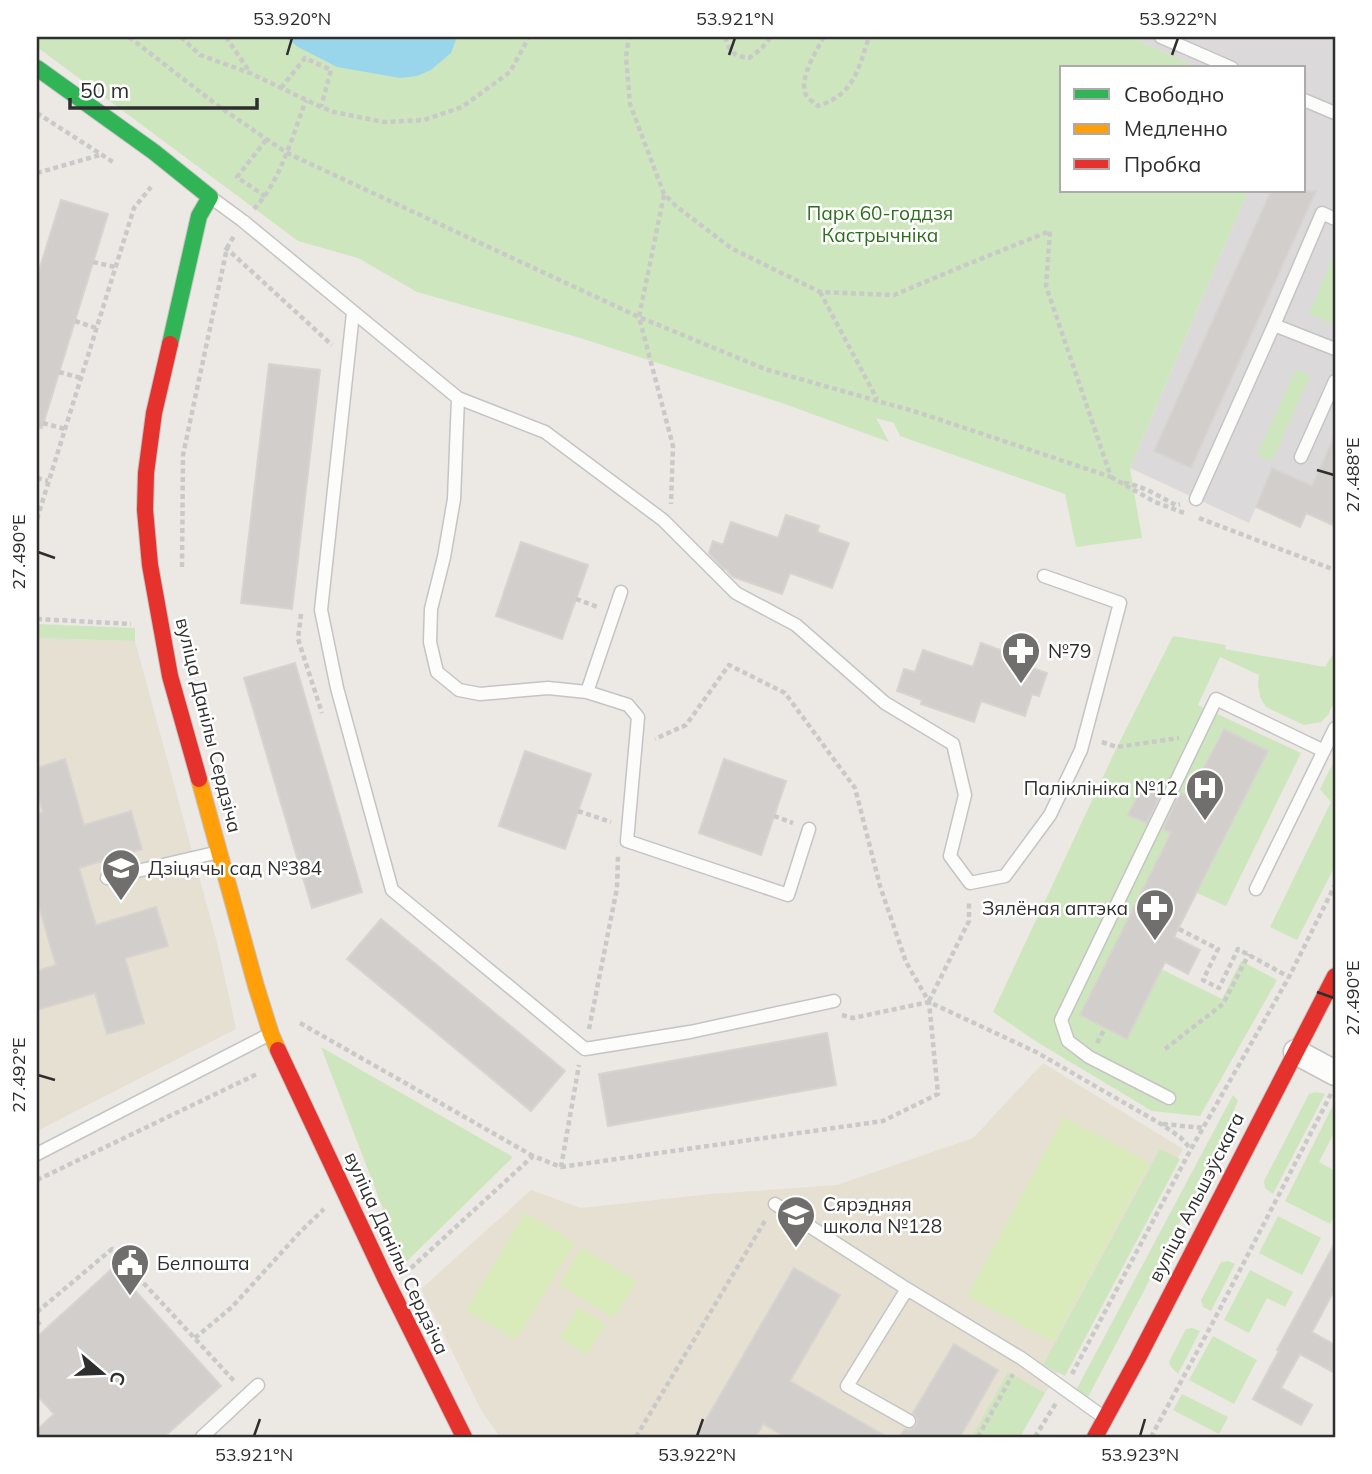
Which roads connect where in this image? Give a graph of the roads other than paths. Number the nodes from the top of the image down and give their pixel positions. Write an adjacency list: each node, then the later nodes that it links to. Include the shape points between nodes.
1 (1170, 39): 2 (lane)
2 (1228, 66)
3 (37, 68): 6 (street)
4 (1306, 101): 5 (lane)
5 (1335, 113)
6 (210, 197): 8 (lane); 21 (street, вуліца Данілы Сердзіча, via 199,216 154,413 145,510 170,676)
7 (1335, 219): 9 (lane, via 1322,213)
8 (353, 313): 12 (lane); 25 (lane, via 321,610 337,688 392,890 584,1049)
9 (1274, 325): 10 (lane); 14 (lane)
10 (1335, 349)
11 (1335, 381): 13 (lane)
12 (458, 398): 15 (lane, via 545,432 663,520 736,593 796,625 885,703 953,744 965,795 950,856 970,883 1005,876 1049,815 1081,750 1120,603); 17 (lane, via 454,499 432,609 430,642 437,672 459,690 480,694 548,688)
13 (1301, 457)
14 (1196, 499)
15 (1044, 576)
16 (621, 593): 17 (lane)
17 (587, 692): 20 (lane, via 628,705 638,717 626,841 788,895)
18 (1335, 728): 19 (lane)
19 (1324, 751): 23 (lane); 29 (lane, via 1216,699 1060,1020 1068,1041 1089,1057)
20 (809, 830)
21 (219, 852): 22 (lane); 26 (street, вуліца Данілы Сердзіча)
22 (107, 878)
23 (1256, 888)
24 (1335, 976): 27 (street, вуліца Альшэўскага)
25 (837, 1008)
26 (271, 1034): 30 (lane); 37 (street, вуліца Данілы Сердзіча)
27 (1296, 1052): 28 (street); 34 (street, вуліца Альшэўскага)
28 (1335, 1073)
29 (1169, 1098)
30 (37, 1154)
31 (775, 1204): 32 (lane)
32 (907, 1289): 34 (lane, via 1021,1358); 35 (lane, via 847,1386)
33 (258, 1385): 36 (lane)
34 (1106, 1418): 38 (street, вуліца Альшэўскага)
35 (909, 1420)
36 (202, 1437)
37 (464, 1437)
38 (1095, 1437)

